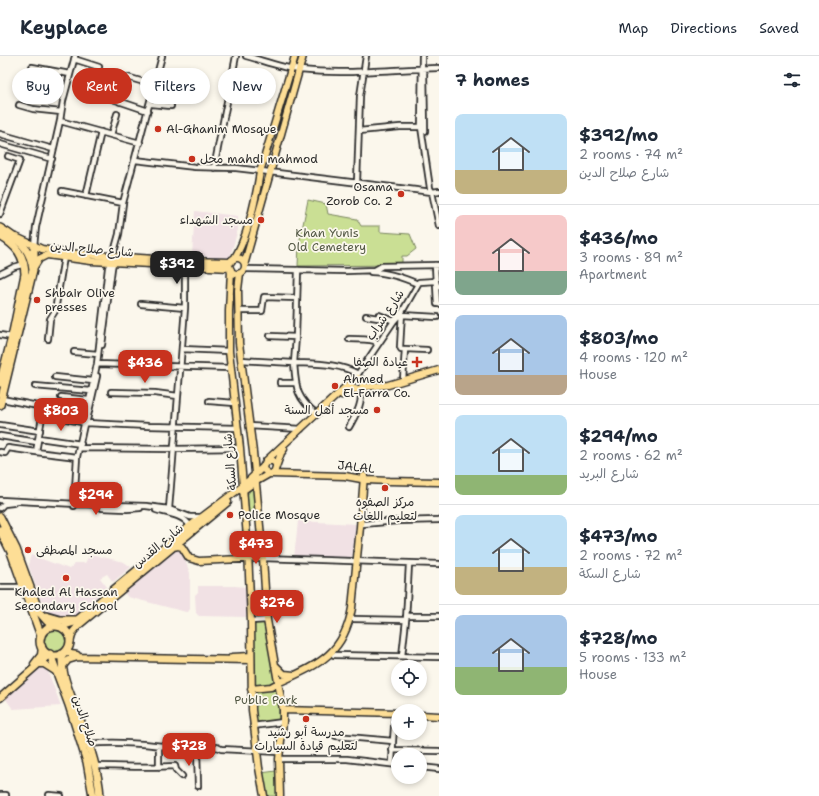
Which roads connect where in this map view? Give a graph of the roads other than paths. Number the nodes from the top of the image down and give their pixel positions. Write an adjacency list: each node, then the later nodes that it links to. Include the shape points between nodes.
1 (69, 56): 9 (street)
2 (164, 56): 12 (street); 13 (street)
3 (236, 56): 40 (street)
4 (246, 56): 14 (street)
5 (295, 56): 14 (main road, شارع السكة)
6 (303, 56): 17 (main road, شارع السكة)
7 (366, 56): 18 (street)
8 (423, 56): 16 (street)
9 (74, 57): 11 (street); 19 (street)
10 (32, 67): 19 (street)
11 (99, 67)
12 (160, 68)
13 (161, 68)
14 (291, 68): 17 (street); 41 (main road, شارع السكة)
15 (439, 68): 16 (street)
16 (423, 69): 18 (street); 29 (street)
17 (300, 70): 18 (street); 42 (main road, شارع السكة)
18 (364, 71): 31 (street)
19 (70, 74): 26 (street)
20 (126, 104): 25 (street)
21 (150, 104): 25 (street)
22 (152, 104): 24 (street); 39 (street)
23 (19, 105): 26 (street)
24 (172, 106)
25 (148, 111): 34 (street)
26 (61, 112): 28 (street)
27 (117, 114): 33 (street)
28 (60, 121): 30 (street); 36 (street)
29 (422, 127): 31 (street); 46 (street)
30 (101, 132): 33 (street); 47 (street)
31 (359, 132): 43 (street)
32 (0, 134): 36 (street)
33 (111, 135): 34 (street)
34 (140, 143): 39 (street)
35 (0, 144): 38 (street)
36 (53, 149): 38 (street)
37 (8, 156): 49 (street, via 20,160)
38 (52, 159): 54 (street)
39 (136, 160): 40 (street); 48 (street); 56 (street, via 120,241)
40 (214, 168): 41 (street)
41 (260, 172): 42 (street); 59 (main road, شارع السكة, via 248,223)
42 (270, 172): 43 (street); 62 (main road, شارع السكة)
43 (357, 182): 46 (street)
44 (439, 191): 46 (street)
45 (62, 192): 47 (street)
46 (432, 192): 50 (street)
47 (86, 196): 48 (street)
48 (123, 203): 56 (street)
49 (0, 214)
50 (439, 226)
51 (0, 228): 53 (highway)
52 (0, 236): 57 (highway, via 16,248)
53 (14, 237): 54 (main road, شارع صلاح الدين); 61 (highway, via 31,257)
54 (34, 246): 56 (main road, شارع صلاح الدين); 61 (highway)
55 (64, 257): 56 (main road, شارع صلاح الدين, via 91,261); 61 (main road, شارع صلاح الدين, via 44,256); 80 (street)
56 (113, 259): 58 (main road, شارع صلاح الدين, via 134,257); 88 (street, via 108,268); 91 (street)
57 (25, 264): 64 (street); 78 (highway)
58 (185, 264): 59 (main road, شارع صلاح الدين); 70 (street)
59 (231, 264): 62 (main road, via 235,273); 62 (main road, via 241,259); 86 (main road, شارع السكة)
60 (437, 265): 63 (street); 66 (street)
61 (33, 268): 108 (highway)
62 (243, 268): 63 (street); 71 (main road, شارع السكة, via 239,279)
63 (298, 272): 65 (street, via 379,272); 67 (street)
64 (0, 274)
65 (418, 284): 66 (street); 72 (street, شارع شراب)
66 (438, 284): 69 (street)
67 (297, 298): 71 (street, via 264,297 262,311); 79 (street)
68 (141, 304): 70 (street)
69 (439, 304)
70 (185, 308): 83 (street)
71 (238, 311): 89 (main road, شارع السكة)
72 (402, 314): 74 (street); 75 (street, شارع شراب); 84 (street, via 400,347)
73 (366, 316): 75 (street, via 378,318 378,315)
74 (437, 317)
75 (394, 321): 82 (street, شارع شراب)
76 (0, 335): 78 (street)
77 (270, 336): 79 (street)
78 (12, 337): 99 (highway)
79 (296, 337): 90 (street)
80 (48, 338)
81 (349, 339): 82 (street, via 366,339 375,341)
82 (377, 345): 96 (street, شارع شراب)
83 (182, 349): 86 (street); 92 (street)
84 (405, 349): 85 (street); 97 (street)
85 (427, 350)
86 (229, 351): 93 (main road, شارع السكة)
87 (74, 352): 88 (street)
88 (98, 354): 91 (street)
89 (241, 360): 90 (street); 117 (main road, شارع السكة)
90 (294, 363): 96 (street, via 344,367); 101 (street)
91 (98, 364): 92 (street); 98 (street); 114 (street, via 95,387)
92 (181, 367): 93 (street); 106 (street)
93 (230, 368): 111 (main road, شارع السكة)
94 (439, 370): 97 (main road)
95 (55, 377): 98 (street)
96 (356, 378): 103 (main road, via 363,382); 103 (main road, via 352,386); 113 (main road, شارع القدس)
97 (403, 380): 103 (main road)
98 (93, 381): 104 (street)
99 (0, 382)
100 (280, 382): 101 (street)
101 (296, 383): 113 (street, via 301,398)
102 (35, 386): 104 (street)
103 (359, 389): 118 (street, via 359,410); 132 (main road, via 347,392 334,400 282,451)
104 (91, 391): 109 (street)
105 (112, 392): 106 (street)
106 (178, 396): 116 (street)
107 (61, 397): 109 (street)
108 (1, 398): 112 (street)
109 (88, 400): 114 (street)
110 (209, 401): 111 (street)
111 (235, 402): 119 (main road, شارع السكة)
112 (43, 407): 114 (street, via 64,408 62,418); 121 (street)
113 (317, 414): 120 (main road, شارع القدس)
114 (85, 423): 116 (street); 124 (street)
115 (0, 425): 121 (street)
116 (175, 426): 119 (street); 126 (street)
117 (250, 426): 120 (street); 130 (main road, شارع السكة)
118 (348, 427)
119 (238, 428): 125 (main road, شارع السكة)
120 (300, 429): 131 (main road, شارع القدس)
121 (40, 431): 123 (street)
122 (0, 436): 123 (street)
123 (38, 440): 124 (street); 128 (street)
124 (81, 447): 126 (street); 129 (street); 141 (street)
125 (240, 448): 126 (street); 139 (main road, شارع السكة)
126 (173, 449): 143 (street)
127 (0, 452): 128 (street, via 5,453 8,448)
128 (36, 452): 129 (street)
129 (77, 457): 141 (street)
130 (254, 463): 131 (street, شارع السكة, via 256,466); 134 (main road, شارع السكة)
131 (264, 464): 132 (main road, via 271,460); 133 (main road, via 264,470); 134 (main road, شارع القدس)
132 (276, 465): 133 (main road, via 275,471); 135 (main road, JALAL, via 294,472)
133 (270, 474): 135 (main road, JALAL); 137 (main road, شارع القدس)
134 (255, 475): 137 (main road, شارع السكة); 139 (main road, شارع القدس)
135 (365, 478): 136 (main road, JALAL); 138 (main road, JALAL); 147 (main road); 153 (main road)
136 (439, 478)
137 (256, 482): 139 (main road, شارع القدس); 151 (main road, شارع السكة)
138 (439, 482)
139 (243, 489): 145 (main road, شارع القدس); 150 (main road, شارع القدس); 152 (main road, شارع السكة)
140 (0, 500): 141 (street)
141 (75, 505): 142 (street, via 24,503 5,504); 143 (street, via 146,506); 148 (street, via 154,509 178,517)
142 (0, 508)
143 (169, 509): 145 (street, via 190,517)
144 (0, 517): 156 (highway, via 16,549)
145 (202, 517): 148 (main road, شارع القدس)
146 (439, 520): 147 (street)
147 (363, 524): 153 (main road)
148 (190, 526): 163 (main road, شارع القدس)
149 (0, 530): 156 (highway)
150 (172, 547): 152 (main road, via 182,547 189,558 199,561); 168 (main road, شارع القدس, via 79,625 73,632)
151 (263, 555): 152 (main road); 153 (street); 164 (main road, شارع السكة)
152 (248, 556): 165 (main road, شارع السكة)
153 (358, 562): 154 (street); 162 (main road); 180 (main road, via 351,613 344,634 328,656)
154 (409, 564): 155 (street); 161 (street)
155 (439, 564)
156 (23, 579): 158 (highway); 159 (highway)
157 (0, 587): 158 (street)
158 (23, 587): 167 (highway)
159 (40, 613): 163 (highway, via 60,620); 166 (highway, via 47,621)
160 (439, 616): 161 (street)
161 (406, 618): 162 (street); 173 (street)
162 (353, 619): 172 (main road)
163 (75, 620): 166 (main road, شارع القدس, via 68,625)
164 (267, 620): 165 (street); 177 (main road, شارع السكة)
165 (251, 621): 175 (main road, شارع السكة)
166 (59, 626): 167 (highway, via 47,628); 168 (highway, via 68,633)
167 (41, 636): 169 (highway)
168 (70, 643): 170 (highway)
169 (42, 646): 171 (highway); 184 (main road, via 38,660)
170 (64, 652): 171 (highway); 175 (main road, via 99,656); 178 (highway, صلاح الدين)
171 (50, 654): 176 (main road); 179 (highway, صلاح الدين)
172 (334, 654): 173 (street); 183 (main road, via 317,668 285,683)
173 (402, 656): 174 (street)
174 (439, 657)
175 (250, 658): 178 (main road, via 78,657 68,660); 182 (main road, شارع السكة)
176 (39, 664): 179 (main road, via 44,664); 185 (main road)
177 (274, 664): 180 (main road, via 284,674); 181 (main road, شارع السكة)
178 (62, 667): 194 (highway, صلاح الدين)
179 (55, 671): 214 (highway, صلاح الدين, via 87,762)
180 (295, 675): 181 (main road)
181 (278, 683): 182 (main road, via 271,687); 183 (main road, شارع السكة)
182 (251, 689): 191 (main road, شارع السكة)
183 (280, 693): 186 (main road, شارع السكة)
184 (0, 694)
185 (0, 698)
186 (283, 710): 187 (main road); 190 (main road, شارع السكة)
187 (391, 713)
188 (427, 715): 189 (main road)
189 (439, 716)
190 (283, 722): 191 (street); 200 (main road, شارع السكة)
191 (253, 726): 198 (main road, شارع السكة)
192 (336, 736): 193 (street)
193 (393, 741): 197 (street)
194 (88, 744): 195 (street); 204 (highway, صلاح الدين)
195 (159, 746): 196 (street); 205 (street)
196 (197, 748): 198 (street); 209 (street)
197 (392, 748)
198 (257, 751): 200 (street); 216 (main road, شارع السكة)
199 (427, 751): 201 (street)
200 (279, 752): 202 (main road, شارع السكة)
201 (439, 752)
202 (279, 759): 203 (street, via 347,759); 217 (main road, شارع السكة)
203 (391, 764)
204 (95, 766): 205 (street); 215 (highway, صلاح الدين)
205 (159, 767): 208 (street, via 175,766)
206 (427, 768): 207 (street)
207 (439, 769)
208 (182, 776)
209 (198, 786)
210 (0, 795): 212 (street)
211 (49, 795): 213 (street)
212 (6, 796)
213 (60, 796)
214 (93, 796)
215 (100, 796)
216 (264, 796)
217 (280, 796)

